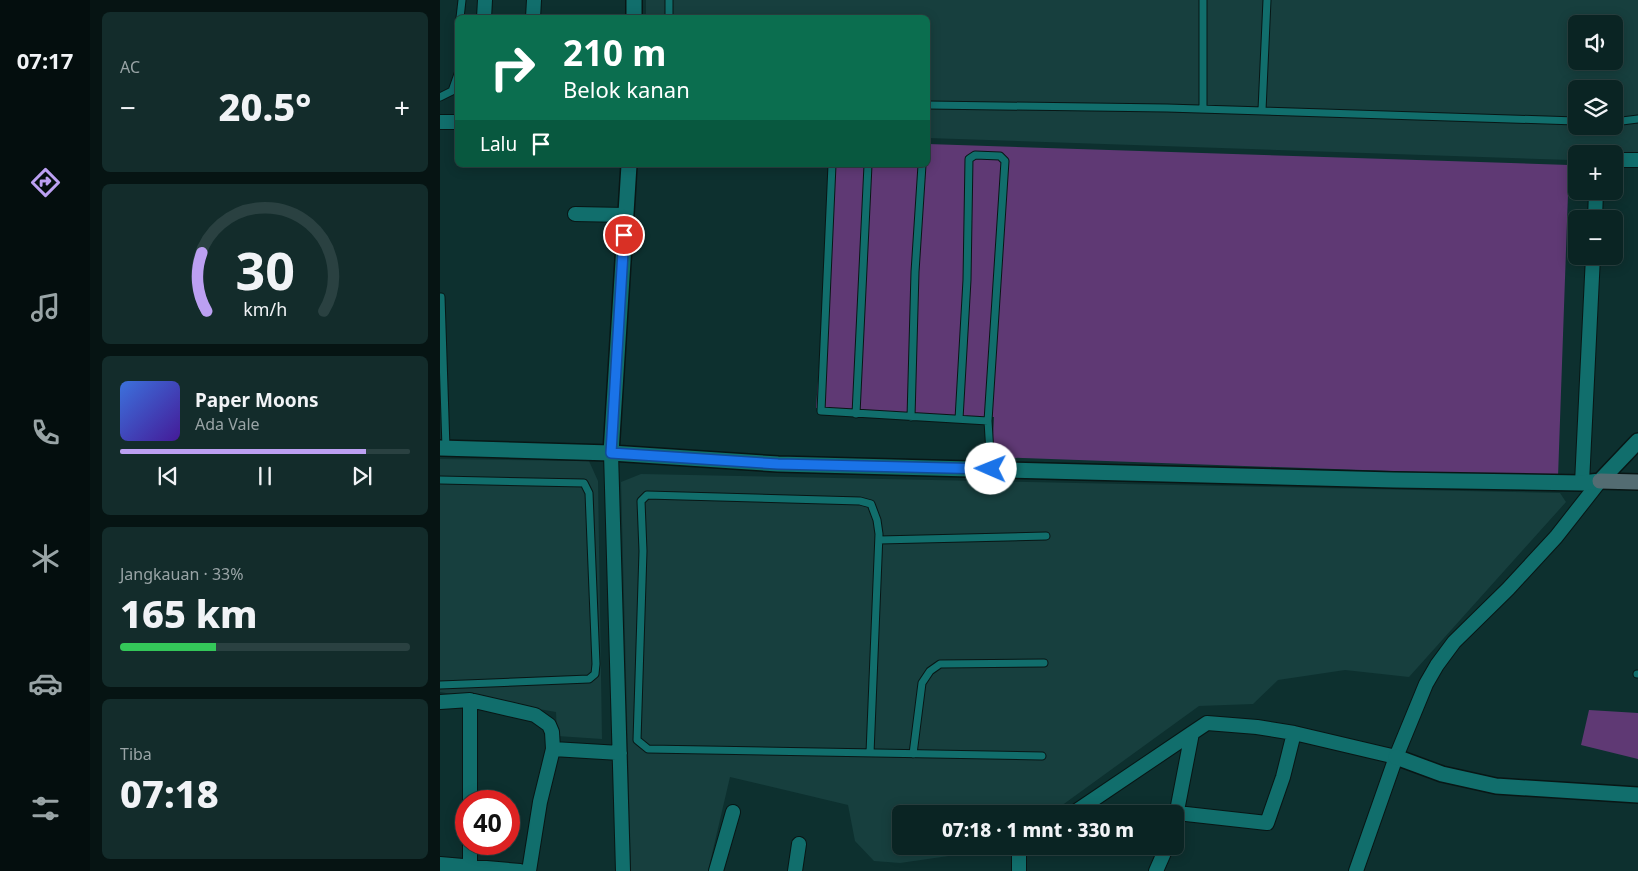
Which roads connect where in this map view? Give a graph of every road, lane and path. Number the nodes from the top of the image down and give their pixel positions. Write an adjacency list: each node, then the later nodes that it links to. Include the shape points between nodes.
1 (462, 0): 8 (lane)
2 (485, 0): 9 (street)
3 (534, 0): 10 (street)
4 (634, 0): 11 (street)
5 (669, 0): 12 (lane)
6 (1203, 0): 16 (lane)
7 (1267, 0): 17 (lane)
8 (460, 15)
9 (484, 15)
10 (533, 15)
11 (634, 15)
12 (669, 15)
13 (455, 82): 14 (lane, via 452,91)
14 (440, 97)
15 (930, 105): 16 (lane)
16 (1203, 109): 17 (lane)
17 (1262, 110): 19 (lane)
18 (1638, 119): 20 (lane)
19 (1568, 121)
20 (1623, 121)
21 (440, 122): 22 (street)
22 (455, 122)
23 (1623, 160): 24 (street)
24 (1638, 160)
25 (629, 167): 30 (street)
26 (832, 167): 33 (lane, via 820,407 822,412)
27 (868, 167): 33 (lane)
28 (922, 167): 34 (lane)
29 (575, 214): 30 (street)
30 (626, 215): 39 (street)
31 (1593, 265): 44 (street)
32 (441, 297): 38 (lane)
33 (856, 414): 34 (lane)
34 (911, 417): 35 (lane)
35 (960, 419): 36 (lane); 36 (lane, via 969,159 975,155 1000,156 1005,161)
36 (988, 421): 40 (lane)
37 (1638, 440): 42 (street)
38 (443, 448): 39 (street)
39 (611, 453): 40 (street, via 778,464); 54 (street)
40 (991, 469): 44 (street)
41 (440, 480): 48 (lane, via 584,482 589,492 596,664 589,679)
42 (1600, 481): 43 (main road); 44 (street); 58 (street, via 1550,543 1454,642 1426,684)
43 (1638, 482)
44 (1582, 483)
45 (1046, 536): 46 (lane)
46 (879, 540): 55 (lane); 55 (lane, via 871,504 860,501 647,495 641,501 643,551 637,740 642,746 648,750)
47 (1044, 663): 56 (lane, via 940,664 922,683)
48 (440, 685)
49 (470, 700): 50 (street); 53 (street, via 520,710 543,719 552,732); 59 (street)
50 (440, 702)
51 (1192, 733): 52 (street, via 1207,723); 61 (street); 62 (street)
52 (1294, 733): 58 (street); 64 (street, via 1267,823)
53 (553, 749): 54 (street); 72 (street, via 540,802)
54 (620, 753): 73 (street)
55 (870, 753): 56 (lane)
56 (913, 754): 57 (lane)
57 (1042, 756)
58 (1396, 757): 60 (street, via 1442,774 1496,786); 78 (street)
59 (470, 790)
60 (1638, 795)
61 (1085, 805)
62 (1179, 805)
63 (733, 812): 74 (street)
64 (1184, 816)
65 (799, 844): 75 (street)
66 (470, 855): 70 (street)
67 (1019, 855): 76 (street)
68 (1163, 855): 77 (street)
69 (440, 864): 70 (street)
70 (470, 865): 71 (street)
71 (520, 871)
72 (529, 871)
73 (623, 871)
74 (716, 871)
75 (795, 871)
76 (1019, 871)
77 (1156, 871)
78 (1356, 871)

